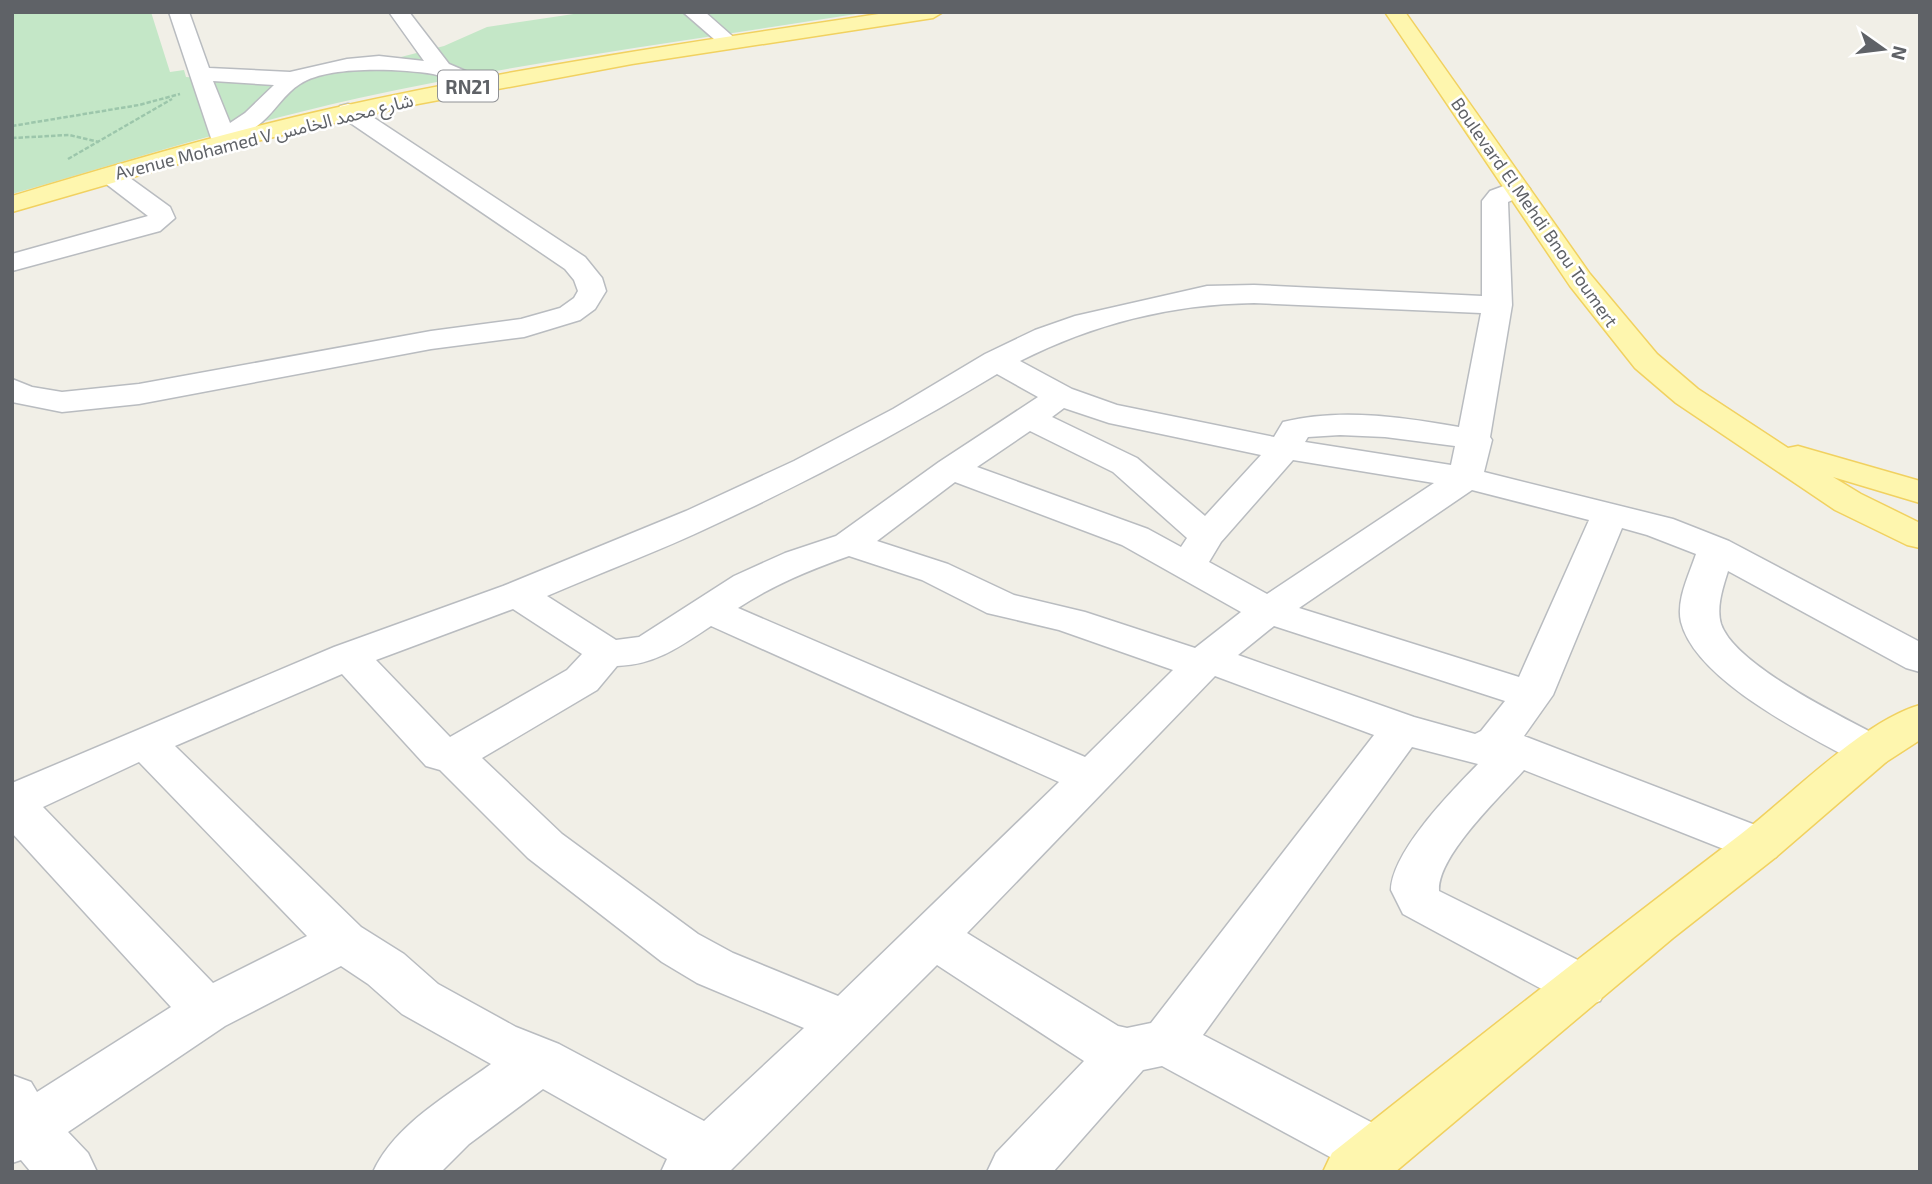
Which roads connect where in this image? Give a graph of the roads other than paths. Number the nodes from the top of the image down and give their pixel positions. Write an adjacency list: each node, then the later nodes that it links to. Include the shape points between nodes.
1 (179, 12): 10 (street)
2 (399, 12): 7 (street)
3 (693, 12): 6 (street)
4 (933, 12): 6 (main road, Avenue Mohamed V شارع محمد الخامس / RN21)
5 (1395, 12): 16 (main road, Boulevard El Mehdi Bnou Toumert)
6 (729, 42): 12 (main road, Avenue Mohamed V شارع محمد الخامس / RN21)
7 (426, 47): 8 (street); 9 (street)
8 (379, 62): 9 (street); 11 (street, via 335,67)
9 (441, 69): 12 (street)
10 (199, 74): 11 (street); 14 (street)
11 (292, 79): 14 (street)
12 (476, 84): 13 (main road, Avenue Mohamed V شارع محمد الخامس / RN21)
13 (348, 111): 14 (main road, Avenue Mohamed V شارع محمد الخامس / RN21); 21 (street, via 575,263 592,291 585,303 570,314 524,328 431,340 139,394 62,402 22,395)
14 (225, 140): 15 (main road, Avenue Mohamed V شارع محمد الخامس / RN21)
15 (110, 175): 17 (main road, Avenue Mohamed V شارع محمد الخامس / RN21); 18 (street, via 162,218 151,225)
16 (1517, 188): 19 (street, via 1495,201); 24 (main road, Boulevard El Mehdi Bnou Toumert, via 1580,280 1646,360 1687,396)
17 (12, 204)
18 (12, 263)
19 (1497, 305): 20 (street, via 1207,295 1085,322); 26 (street)
20 (996, 361): 22 (street); 34 (street, via 806,468 699,519)
21 (12, 388)
22 (1061, 396): 23 (street); 25 (street, via 1109,413)
23 (1029, 418): 27 (street); 33 (street, via 1125,465)
24 (1761, 445): 28 (main road, Boulevard El Mehdi Bnou Toumert); 30 (main road, Boulevard El Mehdi Bnou Toumert, via 1848,502)
25 (1285, 449): 26 (street); 33 (street)
26 (1471, 459): 29 (street); 36 (street)
27 (951, 469): 31 (street); 33 (street, via 1135,537)
28 (1920, 492)
29 (1610, 514): 32 (street, via 1660,527); 41 (street)
30 (1920, 537)
31 (849, 544): 35 (street, via 777,570); 40 (street, via 935,572 1001,604)
32 (1716, 550): 39 (street); 46 (street, via 1700,610 1709,639 1759,685)
33 (1198, 551): 36 (street)
34 (517, 594): 37 (street); 38 (street)
35 (708, 610): 37 (street, via 653,646 624,654); 48 (street)
36 (1268, 611): 40 (street); 41 (street)
37 (607, 652): 47 (street, via 582,680)
38 (348, 656): 44 (street); 47 (street, via 441,755)
39 (1920, 659)
40 (1205, 662): 43 (street); 48 (street)
41 (1532, 695): 45 (street)
42 (1917, 725): 46 (main road)
43 (1402, 729): 45 (street, via 1475,749); 56 (street)
44 (145, 742): 49 (street); 52 (street)
45 (1506, 746): 50 (street); 53 (street, via 1437,842 1416,878 1415,893 1422,904)
46 (1871, 751): 50 (main road)
47 (452, 756): 55 (street, via 545,846 680,948 715,968)
48 (1090, 777): 51 (street)
49 (12, 803): 54 (street)
50 (1759, 845): 53 (main road)
51 (933, 937): 55 (street); 56 (street, via 1105,1046)
52 (343, 941): 54 (street); 57 (street, via 386,969 420,999 497,1043)
53 (1583, 986): 60 (main road)
54 (207, 1011): 58 (street)
55 (846, 1022): 59 (street)
56 (1147, 1046): 60 (street); 63 (street)
57 (540, 1060): 59 (street); 62 (street, via 449,1126)
58 (18, 1122): 61 (street)
59 (700, 1162)
60 (1364, 1162)
61 (68, 1172)
62 (402, 1172)
63 (1016, 1172)

